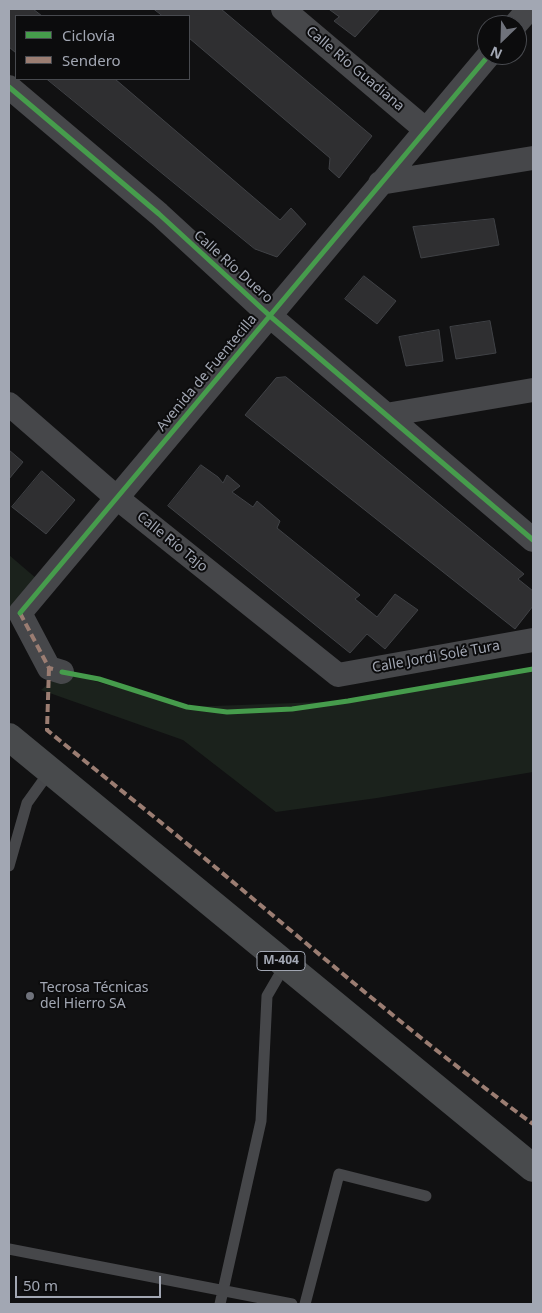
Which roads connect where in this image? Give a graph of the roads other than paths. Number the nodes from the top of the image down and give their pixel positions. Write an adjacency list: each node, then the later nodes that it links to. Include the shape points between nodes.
1 (284, 9): 4 (street, Calle Río Guadiana)
2 (481, 65): 4 (street, Avenida de Fuentecilla)
3 (9, 88): 7 (street, Calle Río Duero, via 159,214)
4 (426, 130): 6 (street, Avenida de Fuentecilla)
5 (533, 158): 6 (street)
6 (380, 183): 7 (street, Avenida de Fuentecilla)
7 (270, 316): 10 (street, Calle Río Duero); 11 (street, Avenida de Fuentecilla)
8 (533, 390): 10 (street)
9 (9, 404): 11 (street, Calle Río Tajo)
10 (386, 415): 12 (street, Calle Río Duero)
11 (117, 498): 14 (street, Avenida de Fuentecilla, via 20,613 49,668); 15 (street, Calle Río Tajo)
12 (533, 540)
13 (533, 640): 15 (street, Calle Jordi Solé Tura)
14 (62, 672)
15 (338, 675)
16 (9, 737): 17 (main road, M-404)
17 (50, 771): 18 (lane, via 27,804); 19 (main road, M-404)
18 (9, 866)
19 (285, 965): 20 (main road, M-404); 23 (lane, via 267,996 261,1121)
20 (533, 1168)
21 (426, 1196): 26 (lane, via 339,1174)
22 (9, 1249): 23 (lane)
23 (223, 1292): 24 (lane); 25 (lane)
24 (220, 1304)
25 (292, 1304)
26 (305, 1304)

